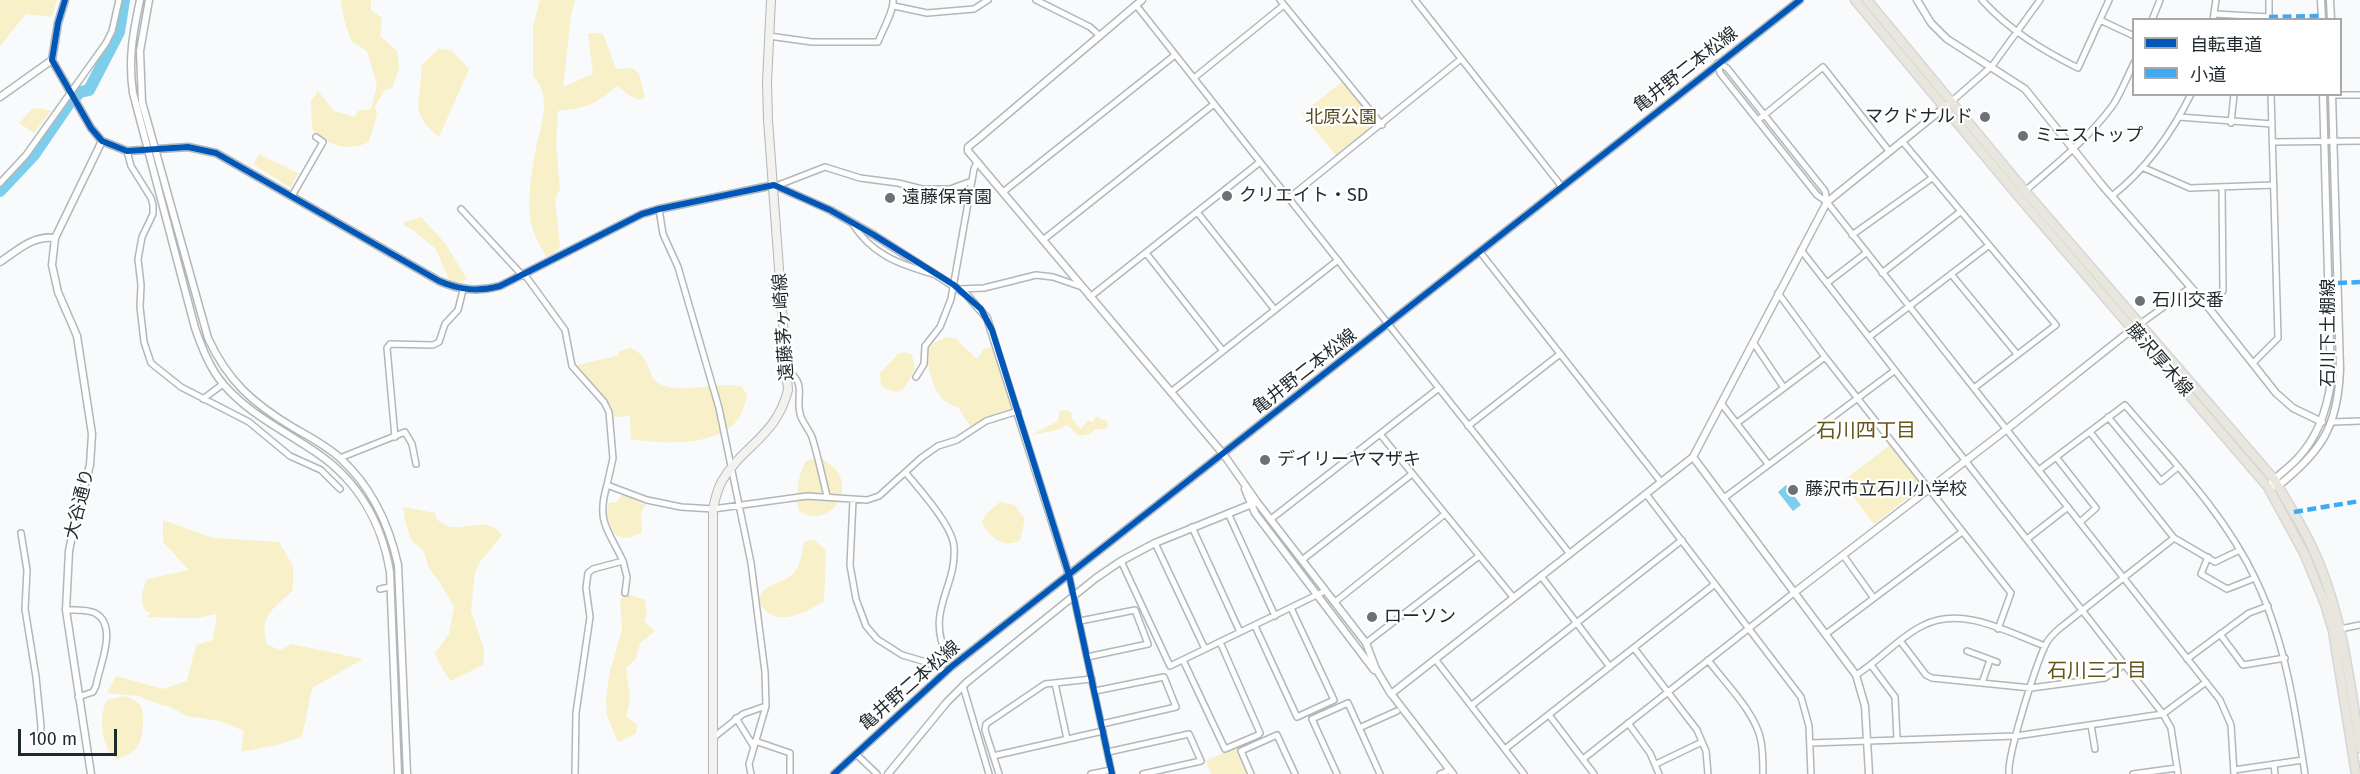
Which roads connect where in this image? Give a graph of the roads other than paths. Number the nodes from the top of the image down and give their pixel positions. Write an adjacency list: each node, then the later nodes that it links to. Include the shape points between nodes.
1 (65, 0): 38 (street)
2 (119, 0): 45 (street, via 112,31)
3 (140, 0): 68 (street, via 129,67)
4 (149, 0): 67 (street, via 139,73 142,102)
5 (771, 0): 33 (main road, 遠藤茅ヶ崎線)
6 (988, 0): 23 (street, via 974,9 927,13)
7 (1036, 0): 34 (street)
8 (1142, 0): 24 (street)
9 (1415, 0): 37 (street)
10 (1800, 0): 39 (street, 亀井野二本松線)
11 (1855, 0): 53 (main road, 藤沢厚木線)
12 (1867, 0): 53 (main road, 藤沢厚木線)
13 (1917, 0): 41 (street, via 1947,39)
14 (1982, 0): 32 (street)
15 (2040, 0): 32 (street)
16 (2109, 0): 31 (street)
17 (2160, 0): 27 (street)
18 (2216, 0): 25 (street)
19 (2269, 0): 28 (street)
20 (2321, 0): 29 (street)
21 (2330, 0): 30 (street)
22 (1282, 2): 42 (street); 59 (street)
23 (893, 3): 33 (street, via 878,42 812,42)
24 (1136, 5): 34 (street); 36 (street)
25 (2214, 17): 26 (street)
26 (2242, 17): 28 (street)
27 (2153, 18)
28 (2269, 18)
29 (2322, 18)
30 (2331, 18)
31 (2100, 20): 32 (street, via 2078,68); 35 (street)
32 (2017, 31): 41 (street)
33 (769, 36): 79 (main road, 遠藤茅ヶ崎線, via 768,120)
34 (1100, 36): 72 (street, via 968,147)
35 (2132, 36)
36 (1175, 55): 42 (street); 83 (street)
37 (1461, 59): 59 (street); 81 (street)
38 (52, 60): 45 (street); 51 (street)
39 (1718, 63): 54 (street, via 1727,68); 56 (street, via 1720,73); 81 (street, 亀井野二本松線)
40 (2132, 65): 69 (street, via 2114,103)
41 (1992, 66): 53 (street); 69 (street, via 2025,89)
42 (1194, 78): 52 (street)
43 (2342, 95): 44 (street)
44 (2360, 95)
45 (73, 96): 61 (street); 77 (street)
46 (2190, 96): 55 (street)
47 (2234, 96): 57 (street)
48 (2271, 96): 58 (street)
49 (2323, 96): 63 (street, 石川下土棚線)
50 (2332, 96): 64 (street, 石川下土棚線)
51 (0, 98)
52 (1214, 104): 73 (street); 95 (street)
53 (1948, 104): 62 (street); 82 (main road, 藤沢厚木線); 119 (main road, 藤沢厚木線)
54 (1764, 115): 56 (street); 71 (street, via 1823,67); 87 (street, via 1824,191)
55 (2179, 117): 57 (street); 74 (street)
56 (1758, 120): 87 (street, via 1817,195)
57 (2231, 123): 58 (street)
58 (2272, 124): 66 (street)
59 (1382, 125): 86 (street)
60 (316, 137): 84 (street, via 323,142)
61 (102, 141): 70 (street); 94 (street)
62 (1902, 141): 71 (street); 75 (street)
63 (2323, 141): 64 (street); 66 (street); 141 (street, 石川下土棚線, via 2331,381)
64 (2334, 141): 65 (street); 142 (street, 石川下土棚線, via 2340,369)
65 (2360, 141)
66 (2272, 142): 78 (street)
67 (156, 148): 68 (street); 84 (street, via 188,147 216,153); 152 (street, via 201,314 218,360 262,408)
68 (146, 149): 70 (street); 130 (street, via 195,328 206,358)
69 (2073, 149): 82 (street); 85 (street)
70 (127, 151): 136 (street, via 153,205 138,259 147,352 159,371)
71 (1889, 151): 87 (street)
72 (977, 162): 76 (street); 83 (street)
73 (1260, 162): 86 (street); 90 (street)
74 (2144, 168): 80 (street, via 2190,188); 85 (street)
75 (1932, 178): 91 (street); 93 (street)
76 (972, 180): 79 (street, via 950,189 922,189 825,167); 108 (street)
77 (0, 183)
78 (2274, 185): 80 (street); 126 (street, via 2278,338)
79 (775, 186): 88 (street); 92 (street); 127 (main road, 遠藤茅ヶ崎線)
80 (2222, 186): 115 (street, via 2223,291)
81 (1562, 187): 98 (street, 亀井野二本松線)
82 (2025, 191): 117 (main road, 藤沢厚木線)
83 (1003, 192): 95 (street)
84 (292, 196): 111 (street, via 439,281)
85 (2112, 196): 110 (street)
86 (1289, 198): 101 (street)
87 (1827, 202): 93 (street); 97 (street)
88 (659, 208): 105 (street); 157 (street, via 663,234 678,267 719,408)
89 (461, 209): 105 (street)
90 (1197, 212): 99 (street); 116 (street)
91 (1960, 212): 96 (street); 103 (street)
92 (852, 222): 106 (street); 106 (street, via 865,242 881,255)
93 (1852, 235): 100 (street)
94 (55, 238): 102 (street, via 33,240); 211 (street, 大谷通り, via 53,273 77,336 92,434 89,473 69,551)
95 (1043, 240): 109 (street)
96 (1988, 246): 104 (street); 124 (street, via 2056,325)
97 (1801, 250): 107 (street); 112 (street)
98 (1480, 252): 118 (street, 亀井野二本松線); 123 (street)
99 (1146, 253): 113 (street); 122 (street)
100 (1866, 253): 103 (street); 107 (street)
101 (1338, 260): 116 (street); 118 (street)
102 (0, 262)
103 (1882, 273): 114 (street)
104 (1951, 274): 114 (street); 124 (street)
105 (524, 275): 111 (street, via 489,289); 163 (street, via 565,330 572,366 609,412 613,458)
106 (940, 277): 108 (street)
107 (1827, 283): 120 (street)
108 (957, 287): 109 (street, via 984,288 1036,275); 129 (street, via 940,327 925,346 924,364); 138 (street, via 987,318)
109 (1082, 287): 113 (street)
110 (2191, 287): 115 (street); 117 (street)
111 (463, 290): 148 (street, via 458,310 445,324 439,342 390,344 387,348)
112 (1778, 293): 121 (street); 125 (street)
113 (1090, 297): 134 (street)
114 (1909, 306): 120 (street); 133 (street)
115 (2208, 306): 126 (street)
116 (1275, 310): 122 (street)
117 (2140, 324): 119 (street); 162 (main road, 藤沢厚木線)
118 (1389, 325): 131 (street); 149 (street, 亀井野二本松線)
119 (2132, 330): 145 (street); 164 (main road, 藤沢厚木線)
120 (1869, 337): 128 (street)
121 (1752, 342): 132 (street); 137 (street)
122 (1222, 351): 134 (street)
123 (1560, 354): 144 (street); 161 (street)
124 (2017, 354): 133 (street)
125 (1825, 357): 132 (street); 135 (street)
126 (2253, 363): 141 (street, via 2284,402)
127 (788, 371): 157 (main road, 遠藤茅ヶ崎線, via 786,399 773,426); 168 (street, via 799,383 799,410 811,434)
128 (1894, 371): 135 (street); 153 (street)
129 (916, 377)
130 (223, 384): 136 (street); 199 (street, via 246,407 346,477 377,524 386,548)
131 (1439, 388): 144 (street); 147 (street)
132 (1784, 388): 143 (street)
133 (1974, 388): 145 (street)
134 (1171, 392): 149 (street)
135 (1857, 397): 155 (street); 166 (street)
136 (203, 399): 165 (street, via 249,422 290,456 321,470)
137 (1721, 403): 143 (street); 150 (street)
138 (1018, 411): 159 (street, via 986,421 957,440 938,446); 194 (street)
139 (2108, 417): 146 (street); 156 (street, via 2125,405); 156 (street, via 2161,481)
140 (2360, 421): 142 (street)
141 (2322, 422): 162 (street, 石川下土棚線, via 2314,438)
142 (2333, 422): 162 (street, 石川下土棚線, via 2301,467)
143 (1737, 423): 155 (street)
144 (1468, 426): 187 (street)
145 (2007, 429): 153 (street); 158 (street)
146 (2090, 432): 151 (street); 182 (street)
147 (1380, 434): 160 (street); 177 (street)
148 (395, 437): 152 (street); 154 (street, via 405,432)
149 (1224, 455): 171 (street); 194 (street, 亀井野二本松線)
150 (1693, 457): 161 (street); 169 (street)
151 (2056, 457): 158 (street); 178 (street, via 2096,508)
152 (340, 458): 290 (street, via 379,508 391,534 398,565)
153 (1965, 461): 166 (street); 184 (street)
154 (416, 464)
155 (1768, 464): 169 (street)
156 (2178, 467): 186 (street)
157 (730, 469): 172 (street); 174 (main road, 遠藤茅ヶ崎線, via 718,488)
158 (2039, 470): 173 (street)
159 (906, 473): 170 (street, via 879,496); 231 (street, via 940,516 955,545 938,622)
160 (1412, 474): 176 (street); 191 (street)
161 (1661, 482): 167 (street)
162 (2276, 482): 164 (street, 石川下土棚線); 220 (main road, 藤沢厚木線, via 2313,548)
163 (607, 485): 174 (street, via 647,500); 192 (street, via 601,504 604,525)
164 (2268, 487): 318 (main road, 藤沢厚木線, via 2304,553 2325,604 2335,642)
165 (340, 489)
166 (1929, 489): 180 (street); 189 (street)
167 (1646, 494): 183 (street); 187 (street)
168 (827, 496): 170 (street); 172 (street)
169 (1724, 498): 202 (street)
170 (853, 500): 243 (street, via 850,565 866,626 877,639 902,655)
171 (1254, 503): 175 (street); 177 (street); 205 (street, via 1255,513)
172 (738, 504): 174 (street); 255 (street, via 751,563)
173 (2068, 507): 178 (street); 184 (street)
174 (713, 509): 265 (main road, 遠藤茅ヶ崎線)
175 (1228, 513): 179 (street); 213 (street)
176 (1445, 514): 188 (street); 208 (street)
177 (1271, 519): 191 (street)
178 (2080, 522): 196 (street)
179 (1192, 528): 185 (street); 221 (street)
180 (1962, 532): 207 (street); 219 (street, via 2011,593)
181 (21, 533): 270 (street)
182 (2174, 538): 190 (street); 196 (street)
183 (1682, 540): 198 (street); 215 (street)
184 (2027, 540): 212 (street)
185 (1155, 543): 193 (street); 229 (street)
186 (2240, 550): 190 (street, via 2215,562); 197 (street)
187 (1570, 554): 195 (street)
188 (1479, 555): 206 (street); 226 (street)
189 (1843, 555): 202 (street); 207 (street)
190 (2208, 557): 197 (street, via 2201,574 2227,589)
191 (1302, 560): 201 (street)
192 (623, 561): 203 (street); 291 (street, via 588,573 590,617 576,713)
193 (1121, 561): 204 (street); 236 (street, via 1170,666)
194 (1069, 575): 204 (street); 243 (street, 亀井野二本松線)
195 (1541, 576): 206 (street); 215 (street)
196 (2123, 578): 212 (street); 235 (street)
197 (2255, 578): 209 (street)
198 (1715, 584): 218 (street); 228 (street)
199 (390, 587): 200 (street); 289 (street)
200 (380, 589)
201 (1325, 591): 205 (street); 208 (street)
202 (1795, 592): 218 (street); 222 (street)
203 (625, 593)
204 (1074, 595): 214 (street); 249 (street)
205 (1317, 596): 210 (street); 253 (street)
206 (1513, 597): 234 (street)
207 (1873, 597): 222 (street)
208 (1335, 602): 226 (street)
209 (2268, 606): 223 (street, via 2249,613); 233 (street)
210 (1292, 608): 213 (street); 217 (street, via 1334,700 1297,717)
211 (66, 610): 254 (street, 大谷通り); 254 (street, via 95,613 107,630 96,686 93,692)
212 (2082, 610): 227 (street, via 2060,627); 240 (street)
213 (1275, 616): 217 (street)
214 (1080, 621): 232 (street); 232 (street, via 1135,610 1148,644)
215 (1576, 623): 242 (street); 256 (street)
216 (2360, 625): 220 (street)
217 (1255, 626): 221 (street)
218 (1749, 628): 237 (street); 272 (street, via 1801,697 1808,716)
219 (1998, 629): 225 (street, via 1951,617 1921,626); 227 (street)
220 (2340, 629): 274 (main road, 藤沢厚木線)
221 (1240, 632): 224 (street)
222 (1826, 634): 244 (street)
223 (2220, 634): 233 (street, via 2243,665); 235 (street)
224 (1220, 642): 229 (street); 236 (street, via 1260,733 1225,749)
225 (1901, 642): 241 (street); 248 (street, via 1926,675)
226 (1366, 643): 253 (street)
227 (2045, 646): 250 (street)
228 (1634, 648): 242 (street); 252 (street)
229 (1205, 649): 236 (street)
230 (1967, 651): 238 (street)
231 (946, 656)
232 (1087, 657): 245 (street)
233 (2284, 658): 281 (street)
234 (1435, 659): 253 (street); 256 (street)
235 (2187, 659): 246 (street)
236 (1183, 660)
237 (1708, 660): 252 (street); 311 (street, via 1752,717 1762,750)
238 (1990, 660): 239 (street); 248 (street)
239 (1997, 662)
240 (2125, 664): 250 (street, via 2105,678); 258 (street)
241 (1871, 665): 244 (street); 268 (street, via 1895,698)
242 (1610, 667): 259 (street)
243 (945, 672): 278 (street, 亀井野二本松線)
244 (1856, 675): 269 (street, via 1865,706)
245 (1092, 679): 247 (street); 251 (street)
246 (2206, 682): 258 (street); 287 (street, via 2227,713 2234,744)
247 (1055, 683): 267 (street); 279 (street, via 1045,684 986,724)
248 (1982, 683): 250 (street)
249 (963, 686): 297 (street); 298 (street)
250 (2031, 688): 266 (street)
251 (1095, 691): 263 (street); 263 (street, via 1164,677 1176,707)
252 (1668, 692): 261 (street); 271 (street)
253 (1391, 694): 286 (street)
254 (78, 697): 288 (street, 大谷通り)
255 (766, 705): 260 (street); 273 (street)
256 (1472, 705): 275 (street)
257 (1397, 711): 264 (street)
258 (2163, 714): 262 (street); 284 (street, via 2171,729)
259 (1549, 715): 275 (street); 280 (street)
260 (736, 718): 265 (street); 273 (street)
261 (1628, 723): 280 (street); 282 (street)
262 (2091, 725): 266 (street); 276 (street)
263 (1102, 728): 267 (street); 277 (street)
264 (1359, 728): 304 (street, via 1348,704 1312,719); 305 (street)
265 (714, 736): 292 (main road, 遠藤茅ヶ崎線)
266 (2016, 736): 268 (street); 314 (street)
267 (1067, 739): 279 (street)
268 (1897, 739): 269 (street)
269 (1868, 740): 272 (street); 313 (street)
270 (40, 741)
271 (1702, 742): 282 (street); 310 (street)
272 (1810, 743): 312 (street)
273 (755, 744): 293 (street, via 749,764); 294 (street, via 790,753)
274 (2360, 748)
275 (1505, 749): 307 (street)
276 (2095, 749)
277 (1108, 752): 285 (street); 301 (street, via 1189,734 1201,761)
278 (856, 754): 295 (street, 亀井野二本松線); 296 (street)
279 (993, 756): 299 (street)
280 (1583, 759): 308 (street)
281 (2303, 760): 283 (street); 317 (street)
282 (1656, 764): 309 (street)
283 (2274, 764): 287 (street); 316 (street)
284 (2178, 771): 315 (street)
285 (1112, 772): 300 (street)
286 (1452, 772): 306 (street)
287 (2234, 772)
288 (91, 774)
289 (398, 774)
290 (407, 774)
291 (575, 774)
292 (713, 774)
293 (751, 774)
294 (790, 774)
295 (834, 774)
296 (877, 774)
297 (888, 774)
298 (989, 774)
299 (999, 774)
300 (1091, 774)
301 (1143, 774)
302 (1251, 774): 303 (street, via 1241,751 1277,735)
303 (1295, 774)
304 (1337, 774)
305 (1380, 774)
306 (1440, 774)
307 (1524, 774)
308 (1594, 774)
309 (1659, 774)
310 (1708, 774)
311 (1763, 774)
312 (1811, 774)
313 (1869, 774)
314 (2008, 774)
315 (2133, 774)
316 (2275, 774)
317 (2305, 774)
318 (2356, 774)

